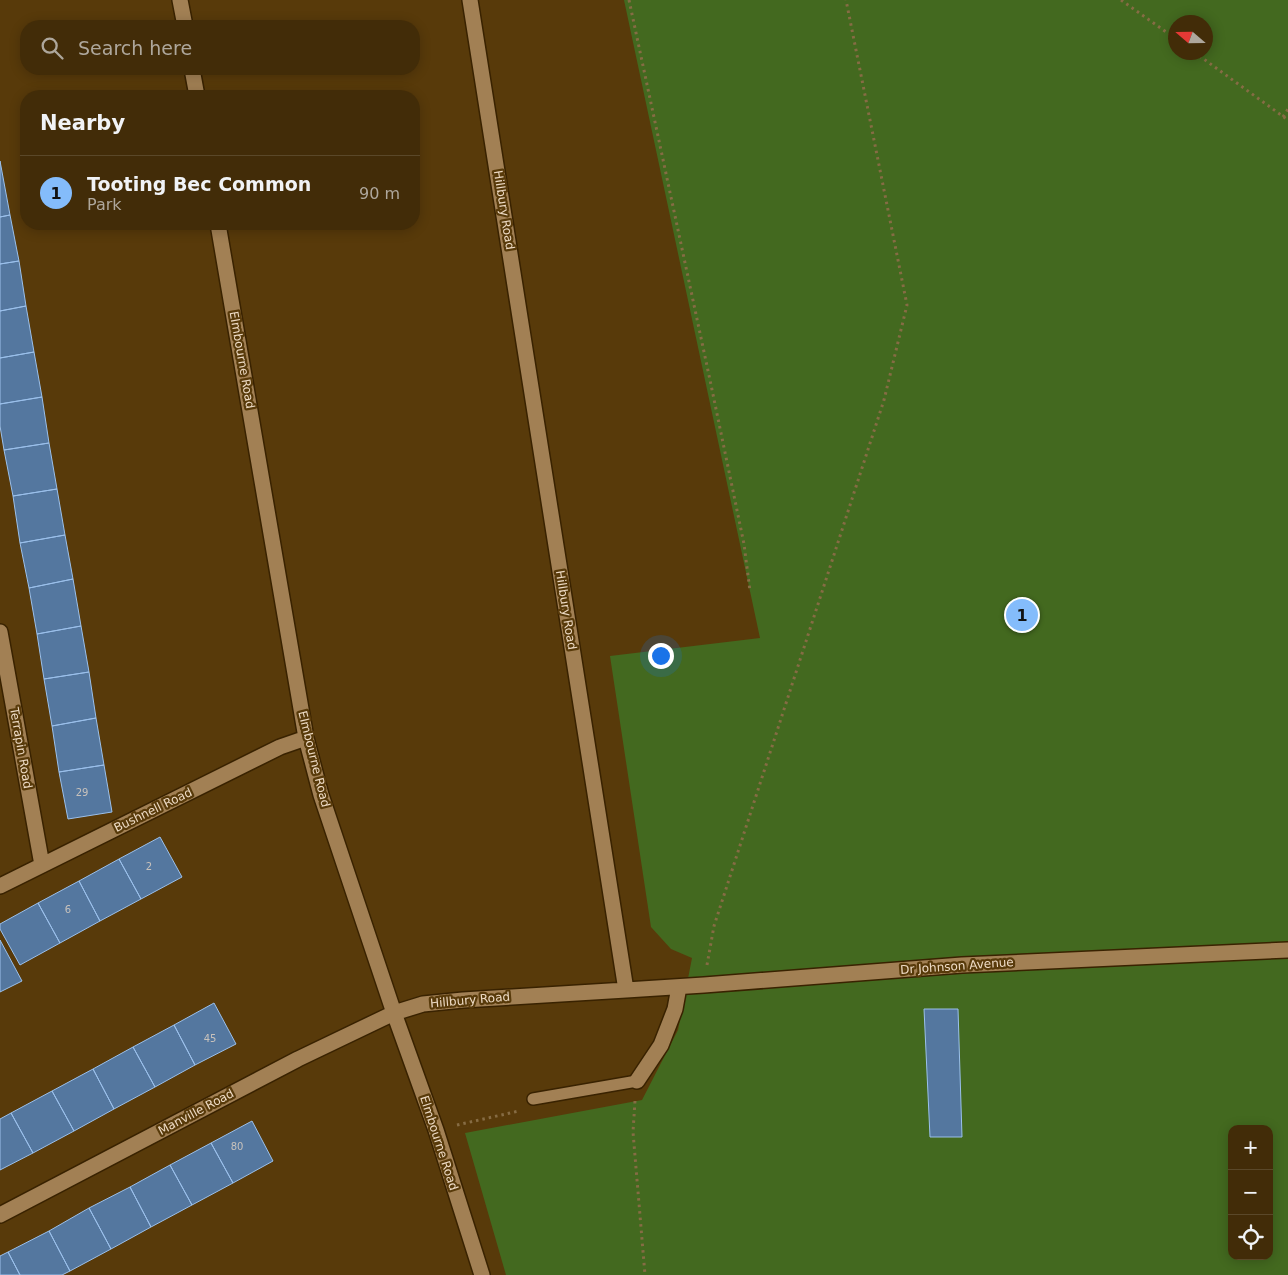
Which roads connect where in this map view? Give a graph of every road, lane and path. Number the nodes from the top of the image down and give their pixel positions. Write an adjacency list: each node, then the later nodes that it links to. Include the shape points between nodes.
1 (180, 0): 6 (street)
2 (470, 0): 24 (street, Hillbury Road)
3 (629, 0): 16 (path, via 744,544)
4 (846, 0): 22 (path, via 907,305 884,400 714,926)
5 (1121, 0): 7 (path)
6 (183, 20)
7 (1168, 33)
8 (1205, 60): 13 (path)
9 (193, 75): 10 (street)
10 (195, 90)
11 (1288, 109): 13 (path)
12 (1288, 116): 13 (path)
13 (1283, 117): 14 (path)
14 (1288, 120)
15 (219, 230): 18 (street, Elmbourne Road)
16 (750, 591)
17 (0, 632): 19 (street, Terrapin Road)
18 (306, 738): 19 (street, Bushnell Road, via 280,747); 25 (street, Elmbourne Road, via 321,795)
19 (42, 865): 20 (street, Bushnell Road)
20 (0, 886)
21 (1288, 950): 22 (street, Dr Johnson Avenue, via 962,965)
22 (704, 985): 23 (street, Dr Johnson Avenue)
23 (679, 987): 24 (street, Dr Johnson Avenue); 26 (street, via 675,1010 660,1045)
24 (626, 990): 25 (street, Hillbury Road, via 431,1003)
25 (394, 1013): 28 (street, Elmbourne Road); 29 (street, Manville Road, via 298,1059)
26 (637, 1081): 27 (lane); 31 (path, via 632,1132)
27 (533, 1099): 28 (path, via 530,1108)
28 (436, 1130): 30 (street, Elmbourne Road)
29 (0, 1215)
30 (482, 1275)
31 (645, 1275)

